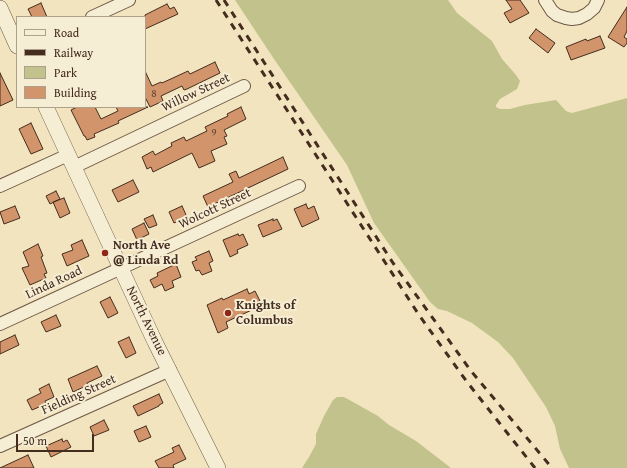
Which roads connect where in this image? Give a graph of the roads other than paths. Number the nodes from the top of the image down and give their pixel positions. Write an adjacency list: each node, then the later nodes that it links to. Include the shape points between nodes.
1 (129, 0): 5 (street)
2 (545, 0): 3 (street, via 557,15 572,19 587,14)
3 (598, 0)
4 (0, 8): 6 (street)
5 (94, 16)
6 (16, 44)
7 (244, 86): 9 (street, Willow Street)
8 (46, 108): 9 (street, North Avenue)
9 (71, 161): 10 (street, Willow Street); 12 (street, North Avenue)
10 (0, 186)
11 (299, 186): 12 (street, Wolcott Street)
12 (120, 268): 13 (street, Linda Road); 14 (street, North Avenue)
13 (0, 324)
14 (170, 370): 15 (street, Fielding Street); 16 (street, North Avenue)
15 (0, 446)
16 (218, 468)

